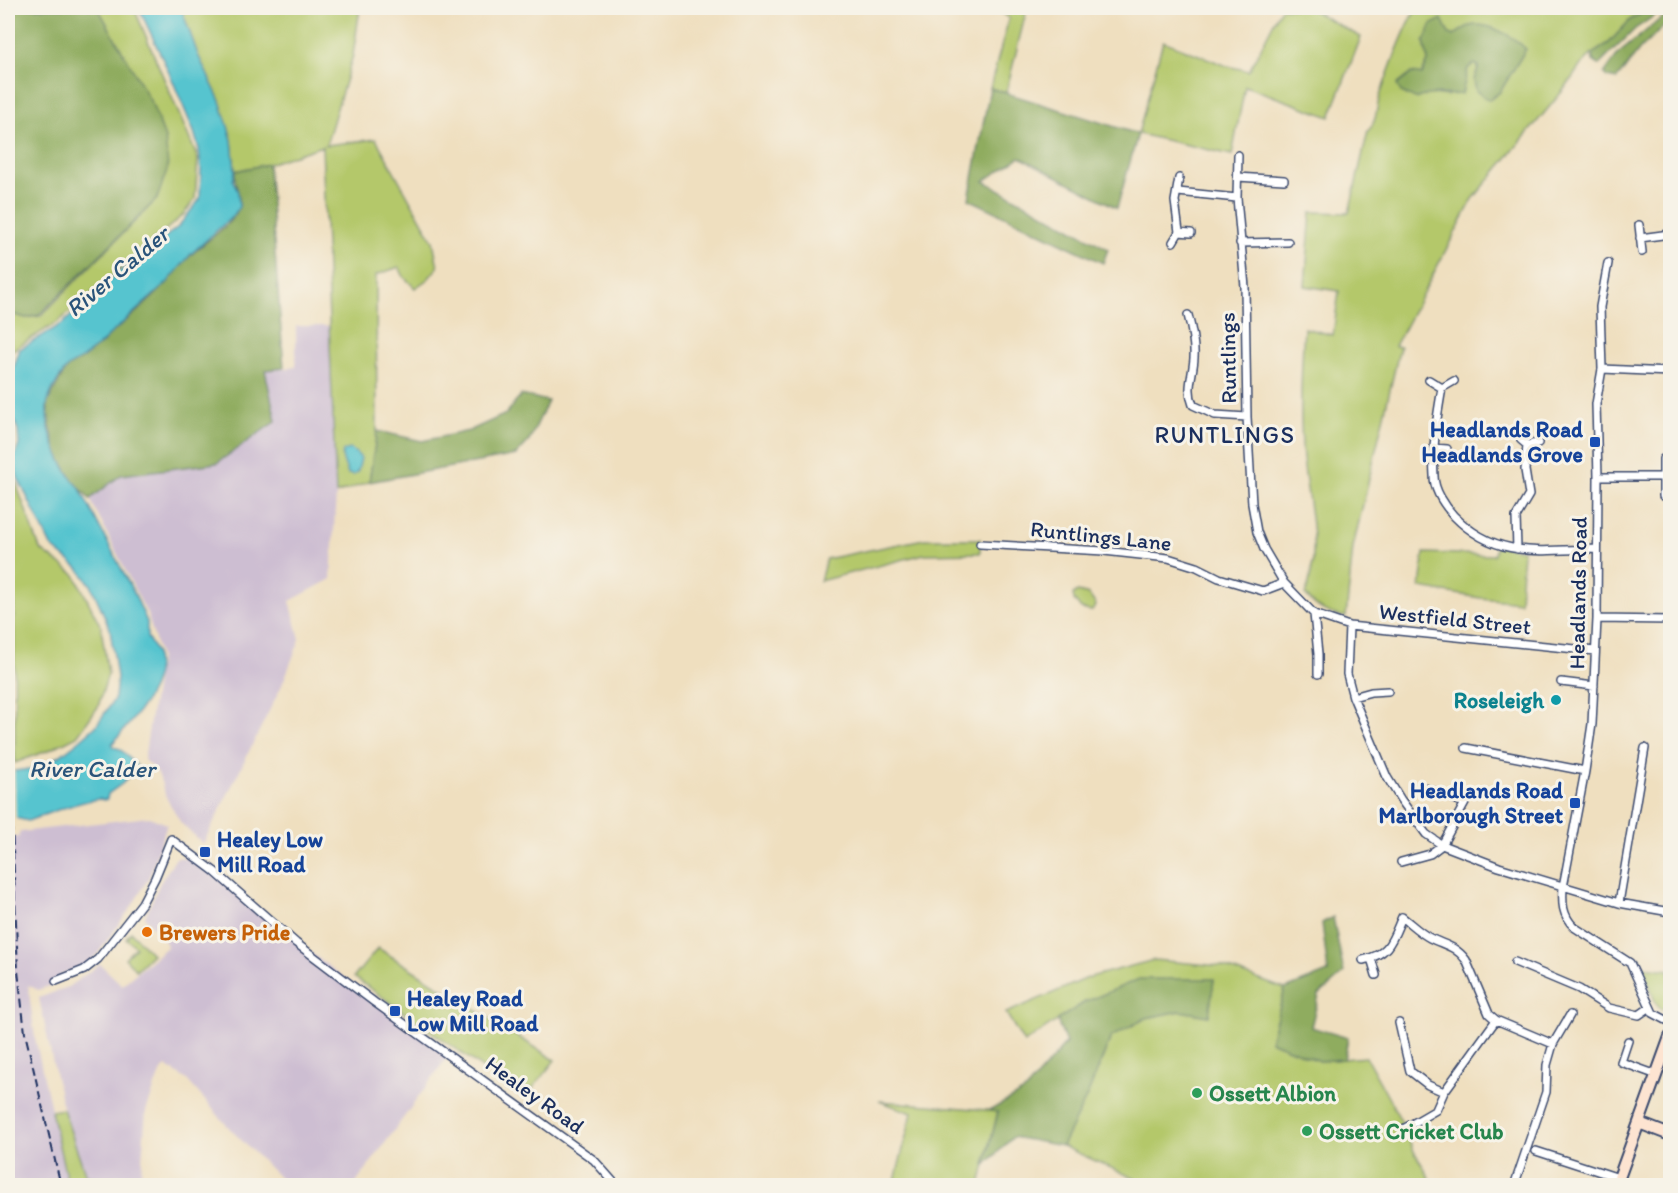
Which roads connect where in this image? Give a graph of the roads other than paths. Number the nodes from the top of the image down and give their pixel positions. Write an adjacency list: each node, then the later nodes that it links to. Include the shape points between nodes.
1 (1238, 156): 2 (street, Runtlings)
2 (1238, 177): 4 (street); 6 (street, Runtlings)
3 (1179, 178): 5 (street)
4 (1284, 180)
5 (1178, 192): 6 (street); 8 (street, via 1175,201)
6 (1237, 198): 14 (street, Runtlings)
7 (1639, 225): 11 (street)
8 (1179, 232): 9 (street); 12 (street)
9 (1191, 233)
10 (1671, 234): 11 (street)
11 (1640, 238): 15 (street)
12 (1173, 242)
13 (1288, 242): 14 (street)
14 (1240, 243): 24 (street, Runtlings, via 1245,287)
15 (1642, 252)
16 (1608, 263): 19 (street, Headlands Road, via 1600,307)
17 (1188, 315): 24 (street, via 1194,343 1189,385 1193,405 1215,416)
18 (1671, 338): 20 (street)
19 (1602, 369): 20 (street); 29 (street, Headlands Road, via 1596,404)
20 (1669, 371)
21 (1429, 380): 23 (street)
22 (1454, 381): 23 (street)
23 (1442, 388): 26 (street)
24 (1247, 417): 35 (street, Runtlings, via 1257,532)
25 (1538, 443): 33 (street, via 1524,442 1529,495 1516,517)
26 (1434, 448): 27 (street); 33 (street, via 1434,478 1446,507 1482,538)
27 (1447, 449)
28 (1664, 459): 30 (street)
29 (1598, 477): 30 (street); 34 (street, Headlands Road)
30 (1663, 477): 31 (street)
31 (1663, 496)
32 (980, 544): 35 (street, Runtlings Lane, via 1168,558 1263,591)
33 (1517, 549): 34 (street)
34 (1597, 549): 37 (street, Headlands Road)
35 (1284, 583): 36 (street, Runtlings)
36 (1314, 614): 39 (street, Westfield Street); 41 (street)
37 (1597, 619): 38 (street); 40 (street, Headlands Road)
38 (1671, 620)
39 (1349, 626): 40 (street, Westfield Street); 45 (street, via 1347,674)
40 (1595, 651): 43 (street, Headlands Road)
41 (1318, 674)
42 (1561, 682): 43 (street)
43 (1594, 686): 48 (street, Headlands Road)
44 (1388, 691): 45 (street)
45 (1353, 697): 50 (street, via 1401,800 1419,827)
46 (1467, 748): 48 (street)
47 (1645, 748): 53 (street)
48 (1585, 771): 52 (street, Headlands Road)
49 (1422, 787): 50 (street, via 1465,803)
50 (1442, 845): 51 (street, via 1430,854); 52 (street)
51 (1401, 862)
52 (1563, 887): 53 (street); 58 (street, Headlands Road, via 1566,919 1630,963)
53 (1618, 903): 54 (street)
54 (1671, 912)
55 (1515, 962): 58 (street, via 1578,989 1609,1008 1639,1015)
56 (1377, 975): 60 (street, via 1367,959 1389,947 1402,917 1430,938 1462,954 1489,1014)
57 (56, 981): 73 (street, Healey Road, via 84,970 98,959 142,903 171,839 374,1002 594,1160)
58 (1649, 1008): 61 (street, via 1659,1018)
59 (1570, 1015): 65 (street)
60 (1496, 1020): 65 (street); 67 (street)
61 (1671, 1022)
62 (1400, 1023): 67 (street, via 1407,1038 1410,1071)
63 (1671, 1037): 66 (street)
64 (1628, 1041): 66 (street, via 1621,1062)
65 (1552, 1044): 74 (street, via 1546,1092)
66 (1657, 1075): 68 (street)
67 (1444, 1092): 69 (street, via 1436,1110)
68 (1639, 1123): 70 (street); 72 (street)
69 (1405, 1128)
70 (1671, 1135)
71 (1536, 1151): 72 (street)
72 (1618, 1182)
73 (617, 1185)
74 (1514, 1185)

